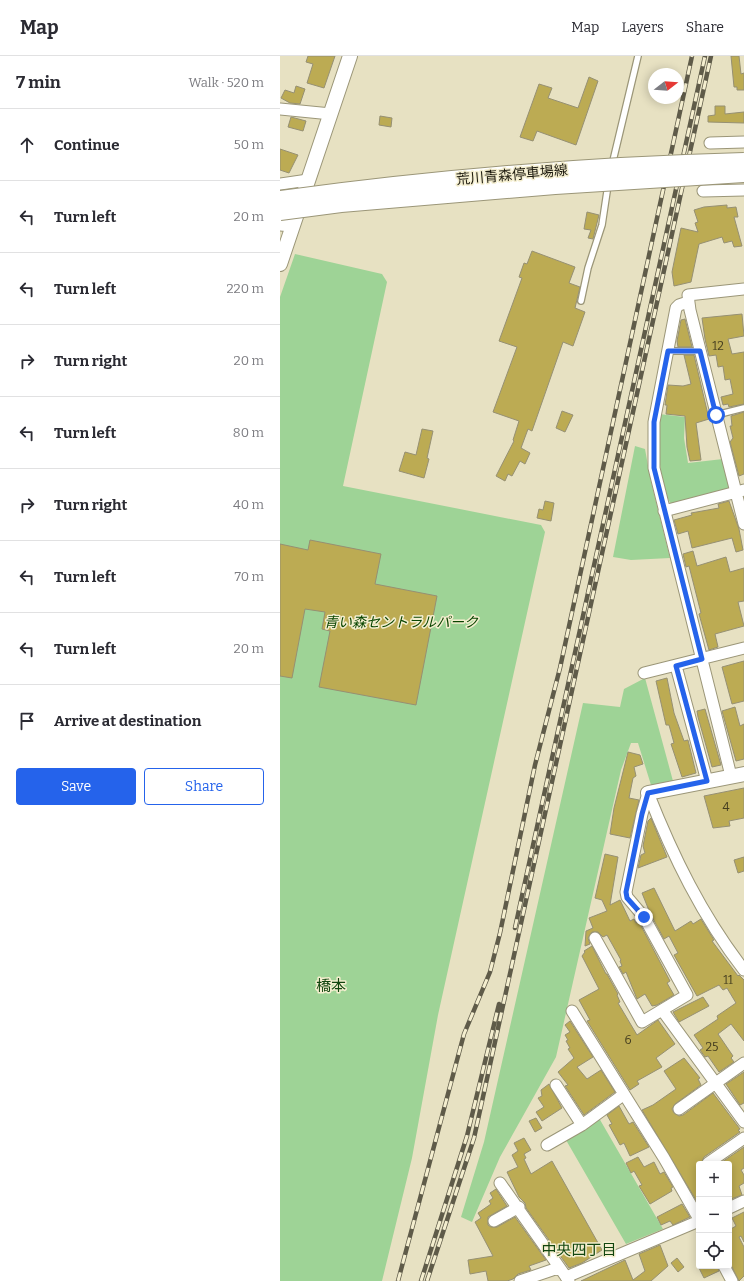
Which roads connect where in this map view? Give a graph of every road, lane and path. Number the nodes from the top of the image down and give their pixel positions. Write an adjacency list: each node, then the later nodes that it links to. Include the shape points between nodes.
1 (350, 56): 4 (street)
2 (638, 56): 8 (lane)
3 (280, 109): 4 (street)
4 (331, 114): 11 (street)
5 (744, 142): 6 (street)
6 (710, 143)
7 (744, 161): 15 (main road, 荒川青森停車場線, bridge, via 559,170)
8 (611, 171)
9 (744, 174): 16 (main road, 荒川青森停車場線, bridge, via 555,186 341,204)
10 (609, 178): 20 (lane, via 602,225)
11 (308, 180): 12 (street); 17 (street)
12 (280, 184)
13 (744, 190): 14 (street)
14 (703, 191)
15 (280, 199)
16 (280, 212)
17 (286, 226): 18 (street)
18 (280, 264)
19 (744, 289): 21 (street, via 689,294)
20 (581, 300)
21 (688, 302): 22 (street, via 676,308); 23 (street)
22 (668, 351): 23 (lane); 27 (street, via 652,436 654,468)
23 (700, 351): 25 (street)
24 (744, 408): 25 (lane)
25 (716, 415): 26 (street)
26 (740, 491): 27 (street); 28 (street)
27 (664, 511): 30 (street)
28 (744, 524)
29 (744, 648): 30 (street)
30 (702, 659): 31 (street); 33 (street)
31 (676, 666): 32 (street); 34 (street)
32 (644, 673)
33 (738, 775): 34 (street)
34 (707, 781): 35 (street)
35 (648, 793): 37 (street, via 687,882); 38 (street, via 626,892 627,898 644,917 687,996)
36 (595, 938): 38 (street, via 642,1022)
37 (744, 970)
38 (662, 1010): 41 (street)
39 (572, 1011): 43 (street)
40 (744, 1063): 41 (street)
41 (715, 1083): 44 (street); 45 (street)
42 (556, 1085): 46 (street)
43 (624, 1095): 46 (street); 54 (street)
44 (679, 1109)
45 (744, 1122)
46 (582, 1125): 48 (street)
47 (744, 1138): 49 (street)
48 (547, 1145)
49 (711, 1161)
50 (500, 1183): 52 (street)
51 (744, 1201): 53 (street)
52 (519, 1207): 55 (street); 57 (street)
53 (732, 1207)
54 (696, 1215)
55 (494, 1221)
56 (696, 1221): 59 (street)
57 (558, 1268): 59 (street); 60 (street)
58 (726, 1269): 61 (street)
59 (567, 1279)
60 (520, 1281)
61 (732, 1281)

